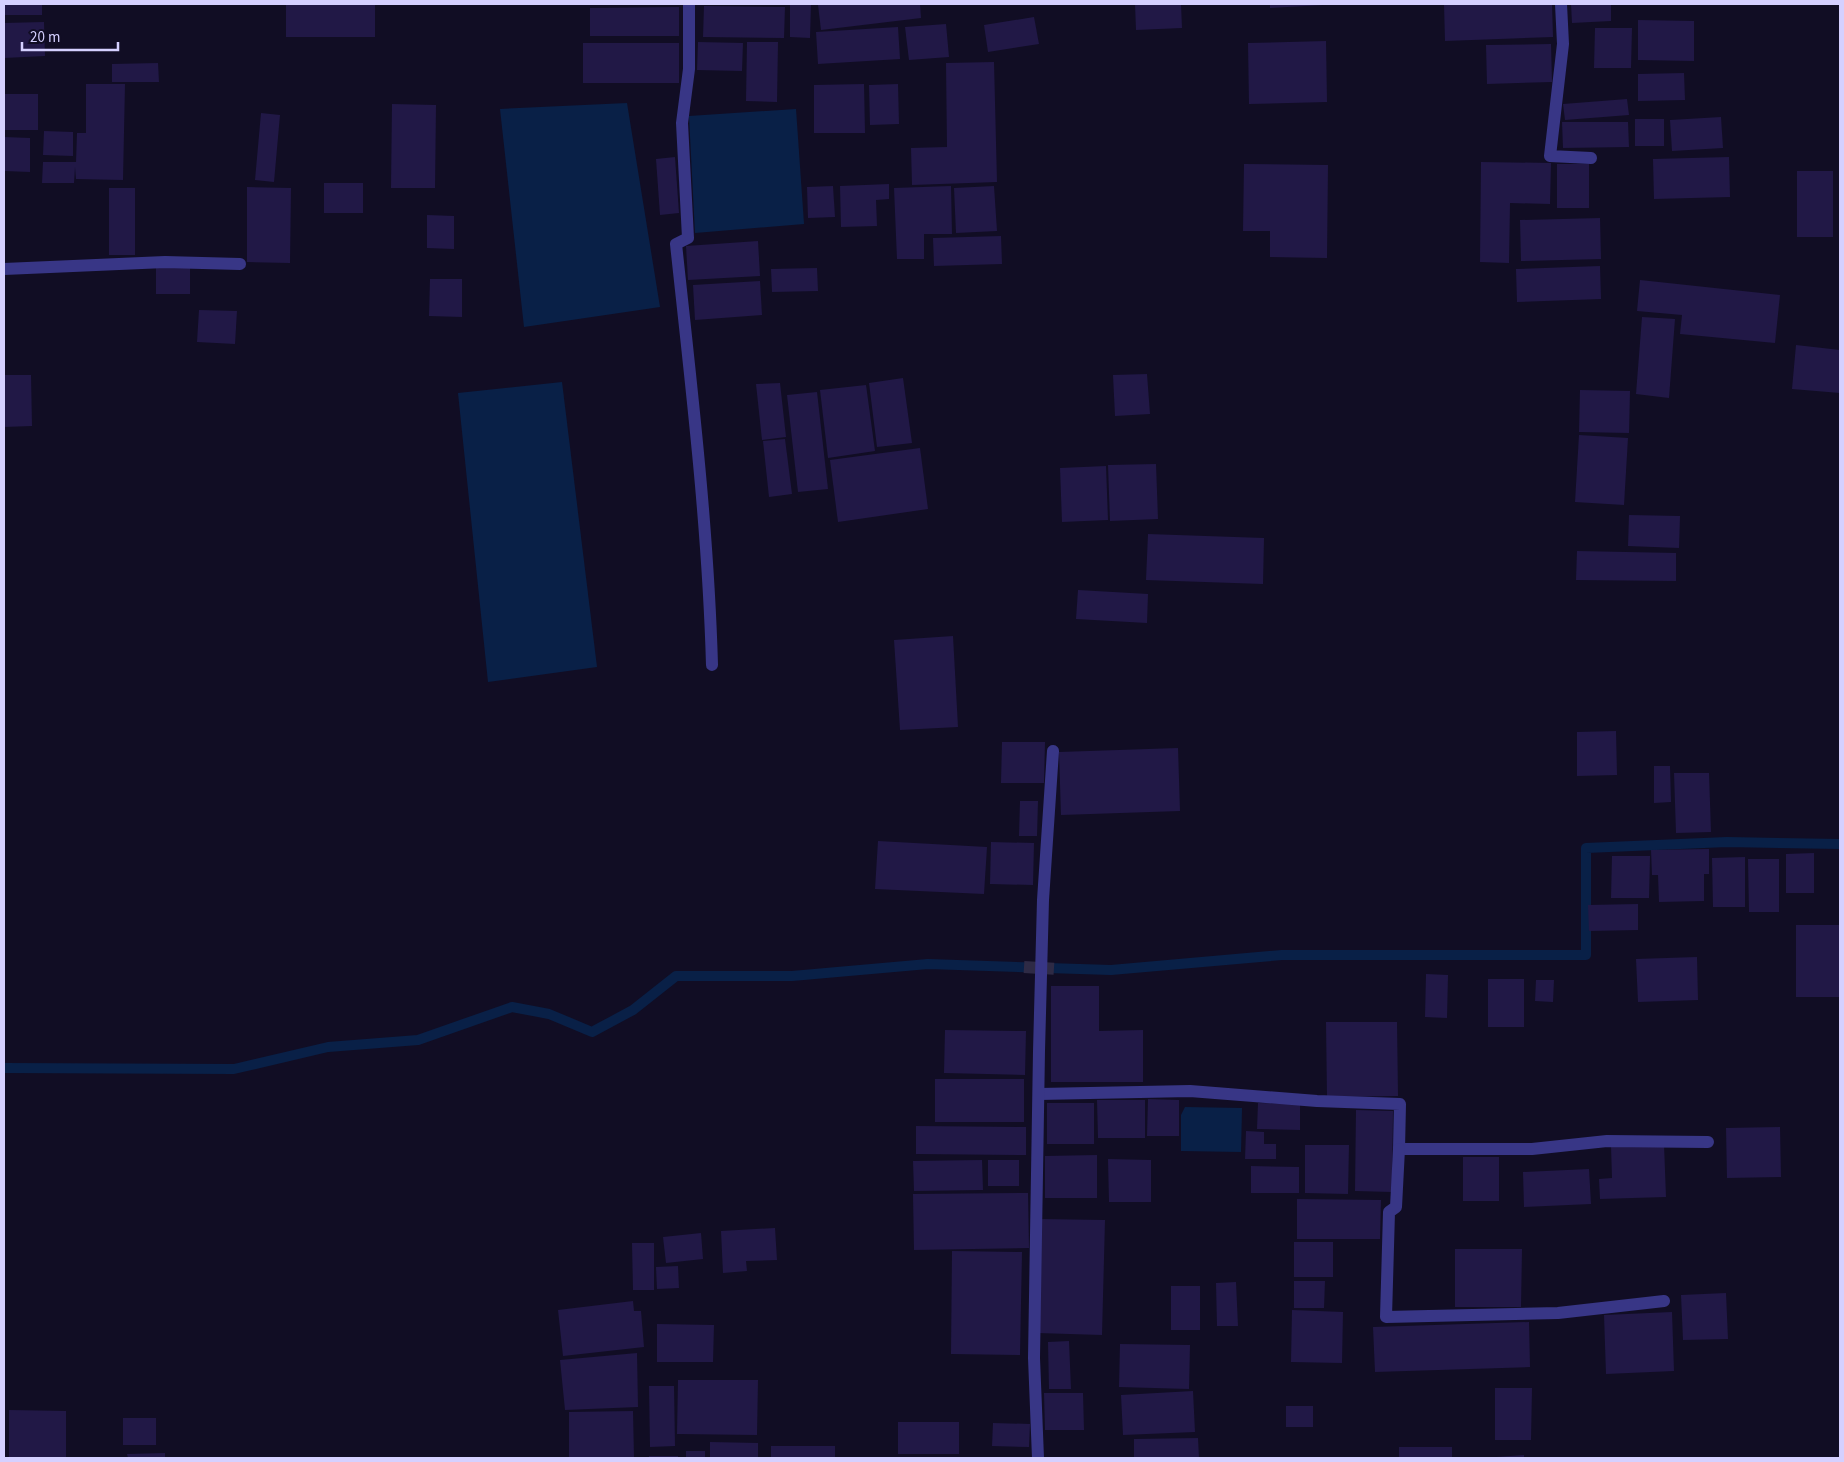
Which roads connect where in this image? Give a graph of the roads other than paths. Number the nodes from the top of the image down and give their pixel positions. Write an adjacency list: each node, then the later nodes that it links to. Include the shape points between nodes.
1 (689, 4): 6 (street, via 688,69 682,123 688,238 676,244 710,604)
2 (1561, 4): 3 (street, via 1563,44 1550,156)
3 (1592, 158)
4 (240, 264): 5 (street, via 164,262)
5 (4, 269)
6 (712, 665)
7 (1053, 751): 8 (street, via 1043,900)
8 (1039, 1094): 10 (street, via 1190,1091 1400,1104); 12 (street, via 1034,1358)
9 (1708, 1142): 10 (street, via 1607,1141 1532,1149)
10 (1399, 1149): 11 (street, via 1396,1207 1389,1212 1386,1317 1558,1313)
11 (1664, 1301)
12 (1038, 1458)

